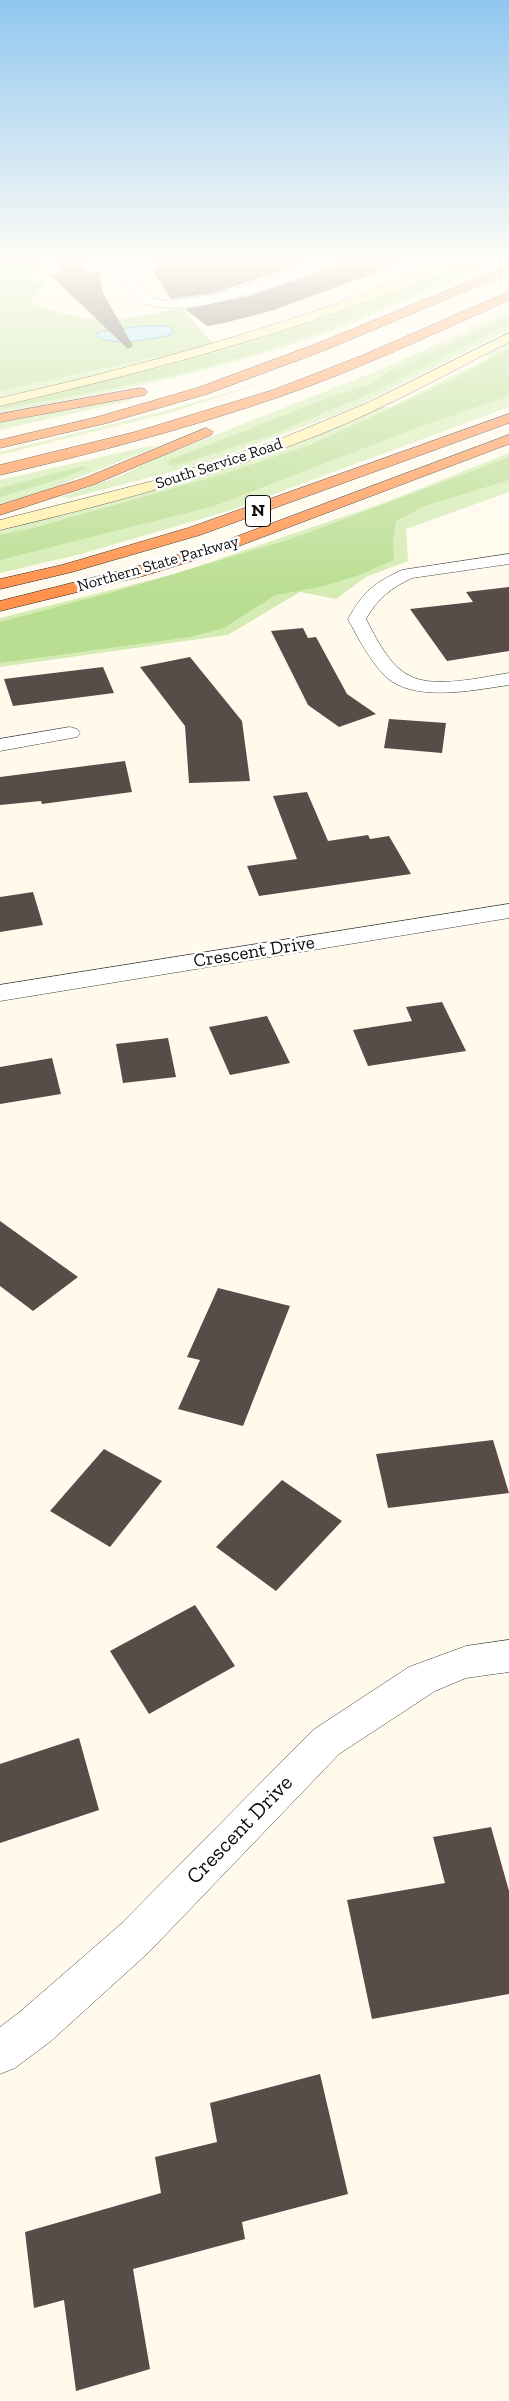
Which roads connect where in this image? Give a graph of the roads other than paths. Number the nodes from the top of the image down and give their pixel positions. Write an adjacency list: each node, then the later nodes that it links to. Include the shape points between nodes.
1 (127, 371): 9 (main road)
2 (220, 371): 7 (highway)
3 (256, 371): 13 (highway, via 202,391 106,419)
4 (333, 371): 14 (highway, via 234,407)
5 (355, 371): 15 (highway, via 336,383 193,437 90,481)
6 (441, 371): 16 (main road, South Service Road, via 375,404 268,448 133,492)
7 (204, 376)
8 (152, 389): 10 (highway)
9 (0, 402)
10 (0, 418)
11 (509, 418): 18 (highway, Northern State Parkway / N, via 230,521 110,557)
12 (509, 440): 19 (highway, Northern State Parkway / N, via 225,546 120,577)
13 (0, 444)
14 (0, 470)
15 (0, 510)
16 (0, 525)
17 (509, 559): 20 (street, via 418,571 368,598 357,619 394,675 413,684 430,687)
18 (0, 584)
19 (0, 606)
20 (509, 679)
21 (70, 733): 22 (street)
22 (0, 745)
23 (509, 911): 24 (street, Crescent Drive)
24 (0, 993)
25 (509, 1656): 26 (street, Crescent Drive, via 466,1662 422,1679 326,1742 136,1938 36,2026)
26 (0, 2053)

